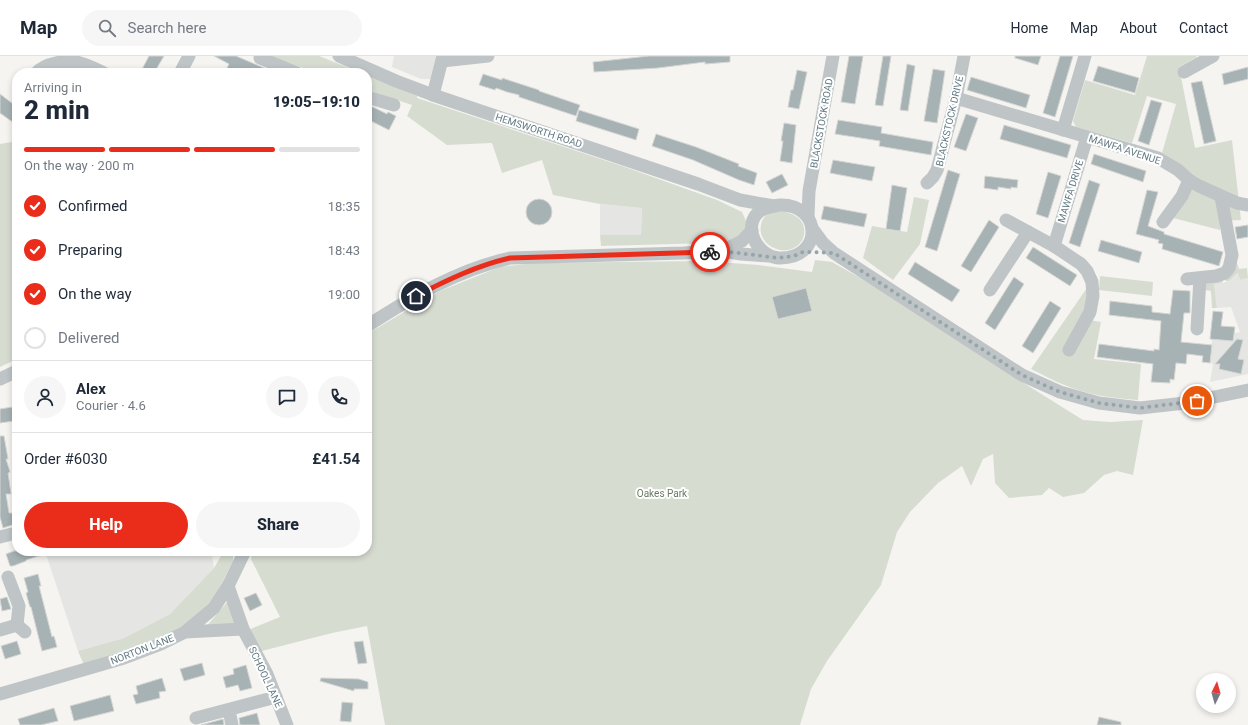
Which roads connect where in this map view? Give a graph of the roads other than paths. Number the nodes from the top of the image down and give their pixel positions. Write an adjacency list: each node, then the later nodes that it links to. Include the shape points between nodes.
1 (189, 56): 12 (street)
2 (488, 56): 9 (street)
3 (833, 56): 25 (street, BLACKSTOCK ROAD)
4 (964, 56): 19 (street, BLACKSTOCK DRIVE)
5 (1085, 56): 21 (street)
6 (1213, 56): 16 (street)
7 (343, 57): 14 (street, HEMSWORTH ROAD)
8 (260, 58): 13 (street)
9 (442, 58): 17 (street)
10 (41, 68): 11 (street, via 79,62)
11 (93, 68)
12 (183, 68)
13 (285, 68)
14 (367, 68)
15 (372, 70): 17 (street, HEMSWORTH ROAD)
16 (1184, 72)
17 (433, 95): 27 (street, HEMSWORTH ROAD)
18 (372, 98): 20 (street)
19 (956, 98): 21 (street, MAWFA AVENUE); 24 (street, BLACKSTOCK DRIVE, via 937,170)
20 (394, 105)
21 (1063, 130): 22 (street, MAWFA AVENUE)
22 (1087, 137): 23 (street, MAWFA AVENUE, via 1158,158); 36 (street, MAWFA DRIVE)
23 (1189, 180): 26 (street, MAWFA AVENUE); 32 (street, via 1182,196)
24 (927, 183)
25 (809, 191): 28 (street, via 801,200); 33 (street, BLACKSTOCK ROAD)
26 (1221, 197): 29 (street, MAWFA AVENUE); 43 (street, via 1232,255 1231,262 1225,273 1194,279)
27 (740, 200): 30 (street, HEMSWORTH ROAD); 34 (street, via 748,209)
28 (788, 205): 30 (street); 33 (street, via 800,210)
29 (1248, 205)
30 (774, 206): 34 (street, via 758,212)
31 (1006, 220): 35 (street)
32 (1163, 222)
33 (810, 223): 38 (street, via 812,238); 39 (street)
34 (753, 226): 37 (street, via 742,241); 40 (street, via 756,245)
35 (1028, 232): 36 (street); 41 (street)
36 (1054, 246): 44 (street, via 1081,264 1092,282 1094,296 1090,312)
37 (722, 251): 40 (street); 42 (street, via 510,258 472,269 440,283)
38 (803, 252): 39 (street); 40 (street, via 786,258)
39 (834, 253): 47 (street, via 1022,375 1060,392 1099,403 1140,408 1185,403)
40 (768, 256)
41 (990, 290)
42 (372, 323)
43 (1198, 329)
44 (1069, 350)
45 (12, 373): 46 (street)
46 (0, 379)
47 (1248, 390)
48 (243, 556): 50 (street, NORTON LANE)
49 (8, 577): 52 (street, via 19,606 21,629)
50 (228, 586): 51 (street, SCHOOL LANE); 53 (street, NORTON LANE, via 214,608)
51 (243, 629): 53 (street); 55 (street, SCHOOL LANE)
52 (0, 630)
53 (185, 632): 54 (street, NORTON LANE, via 124,658)
54 (0, 694)
55 (276, 697): 56 (street); 59 (street, SCHOOL LANE)
56 (229, 710): 57 (street); 58 (street)
57 (196, 718)
58 (232, 725)
59 (287, 725)

